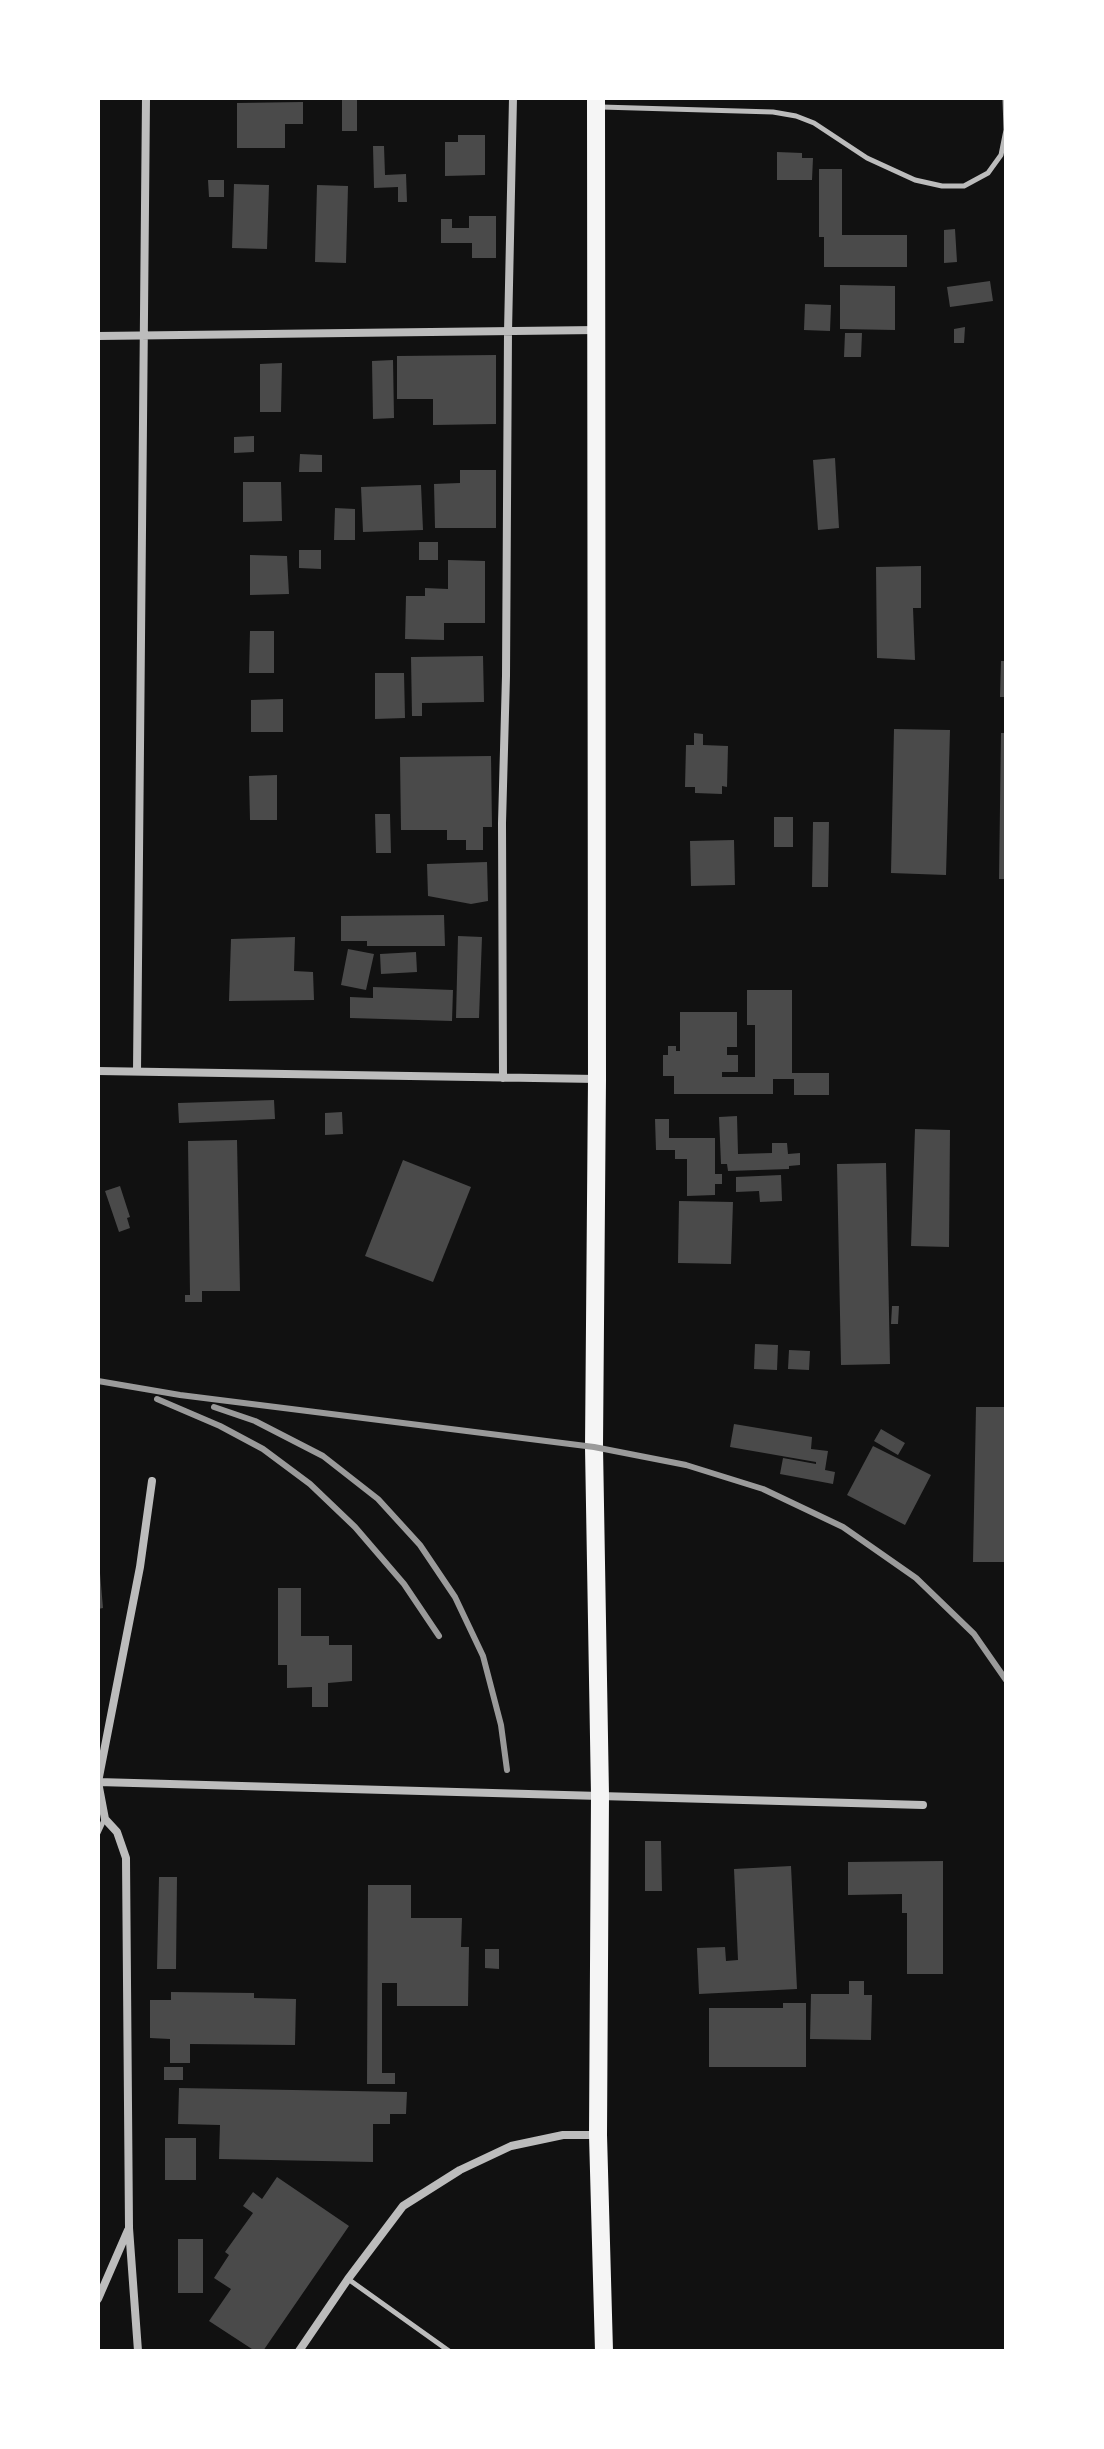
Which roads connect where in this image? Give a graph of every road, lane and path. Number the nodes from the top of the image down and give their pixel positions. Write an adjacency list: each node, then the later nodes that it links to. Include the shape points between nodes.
1 (146, 98): 8 (street)
2 (513, 98): 6 (street)
3 (1005, 98): 4 (lane, via 1001,155 988,173 964,186 915,180 796,116)
4 (596, 102): 5 (highway)
5 (598, 330): 6 (street); 12 (highway)
6 (508, 332): 8 (street); 11 (street)
7 (98, 336): 8 (street)
8 (145, 337): 10 (street)
9 (98, 1071): 10 (street)
10 (137, 1071): 11 (street)
11 (503, 1078): 12 (street)
12 (597, 1079): 15 (highway, via 594,1447)
13 (152, 1481): 14 (street)
14 (98, 1782): 15 (street); 17 (street)
15 (600, 1795): 16 (street); 19 (highway)
16 (923, 1805)
17 (105, 1819): 18 (lane); 20 (street, via 117,1832 126,1858)
18 (98, 1833)
19 (598, 2135): 21 (street, via 563,2135 511,2146 460,2170 403,2206); 26 (highway)
20 (129, 2228): 22 (street); 23 (street)
21 (348, 2279): 24 (street); 25 (lane)
22 (98, 2299)
23 (138, 2351)
24 (299, 2351)
25 (449, 2351)
26 (604, 2351)

